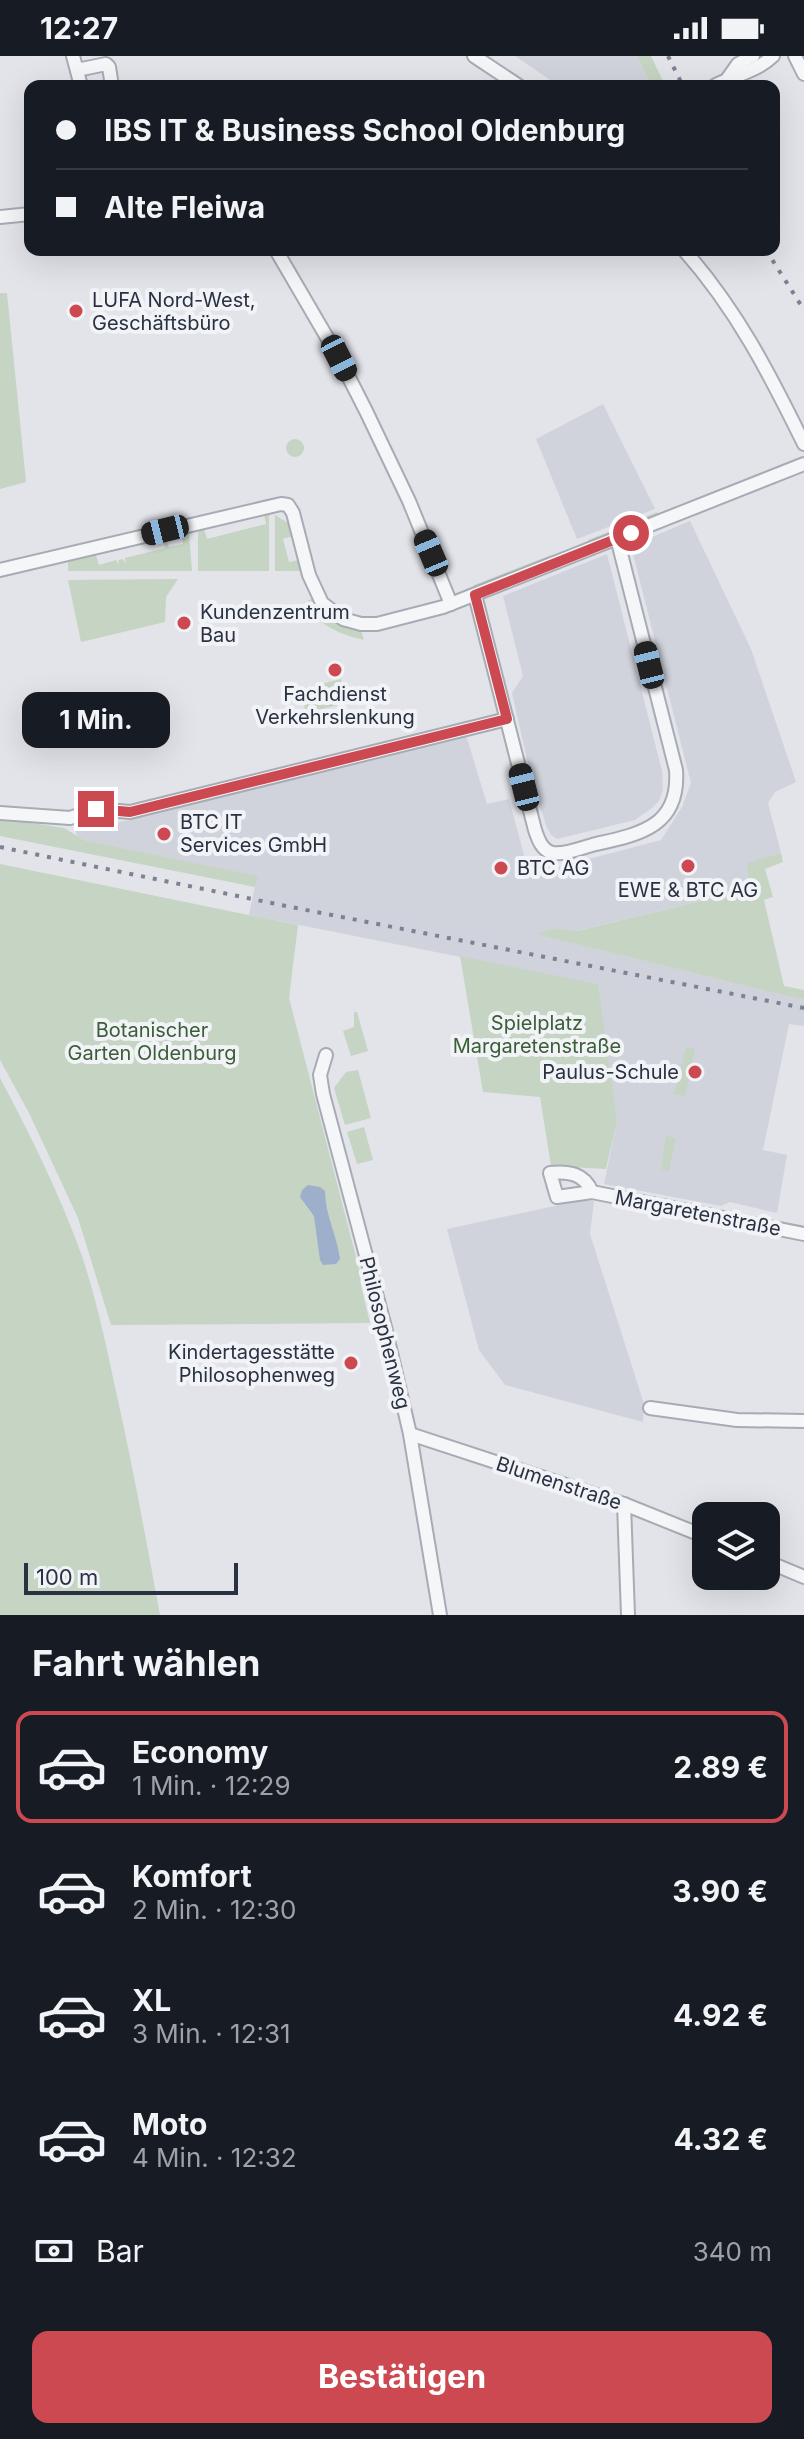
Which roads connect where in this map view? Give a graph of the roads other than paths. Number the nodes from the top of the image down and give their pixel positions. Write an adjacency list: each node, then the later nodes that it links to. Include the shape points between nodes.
1 (73, 56): 6 (street)
2 (474, 56): 11 (street)
3 (753, 56): 8 (street)
4 (773, 56): 8 (street)
5 (795, 56): 7 (street)
6 (77, 70): 9 (street); 10 (street, via 103,63)
7 (804, 74)
8 (728, 78): 12 (street)
9 (80, 80)
10 (111, 80)
11 (510, 80)
12 (724, 80)
13 (24, 215): 14 (street)
14 (0, 217)
15 (282, 256): 22 (street, via 366,411)
16 (689, 256): 17 (street, via 737,318)
17 (804, 444)
18 (804, 464): 19 (street)
19 (617, 538): 21 (street); 23 (street, via 676,770 675,794 667,811 637,835 553,853 545,849 535,830)
20 (0, 570): 22 (street, via 281,504 293,513 316,593 343,619 377,624)
21 (475, 595): 22 (street); 23 (street)
22 (451, 604)
23 (507, 719): 24 (street, via 130,812 96,809 70,818)
24 (0, 813)
25 (326, 1055): 30 (street, Philosophenweg, via 320,1075 323,1094)
26 (592, 1192): 27 (street, Margaretenstraße)
27 (804, 1234)
28 (650, 1408): 29 (street, via 737,1420)
29 (804, 1421)
30 (410, 1434): 31 (street, Blumenstraße); 35 (street, Philosophenweg)
31 (624, 1504): 32 (street, Blumenstraße); 36 (street)
32 (692, 1531)
33 (780, 1567): 34 (street)
34 (804, 1577)
35 (440, 1615)
36 (628, 1615)

